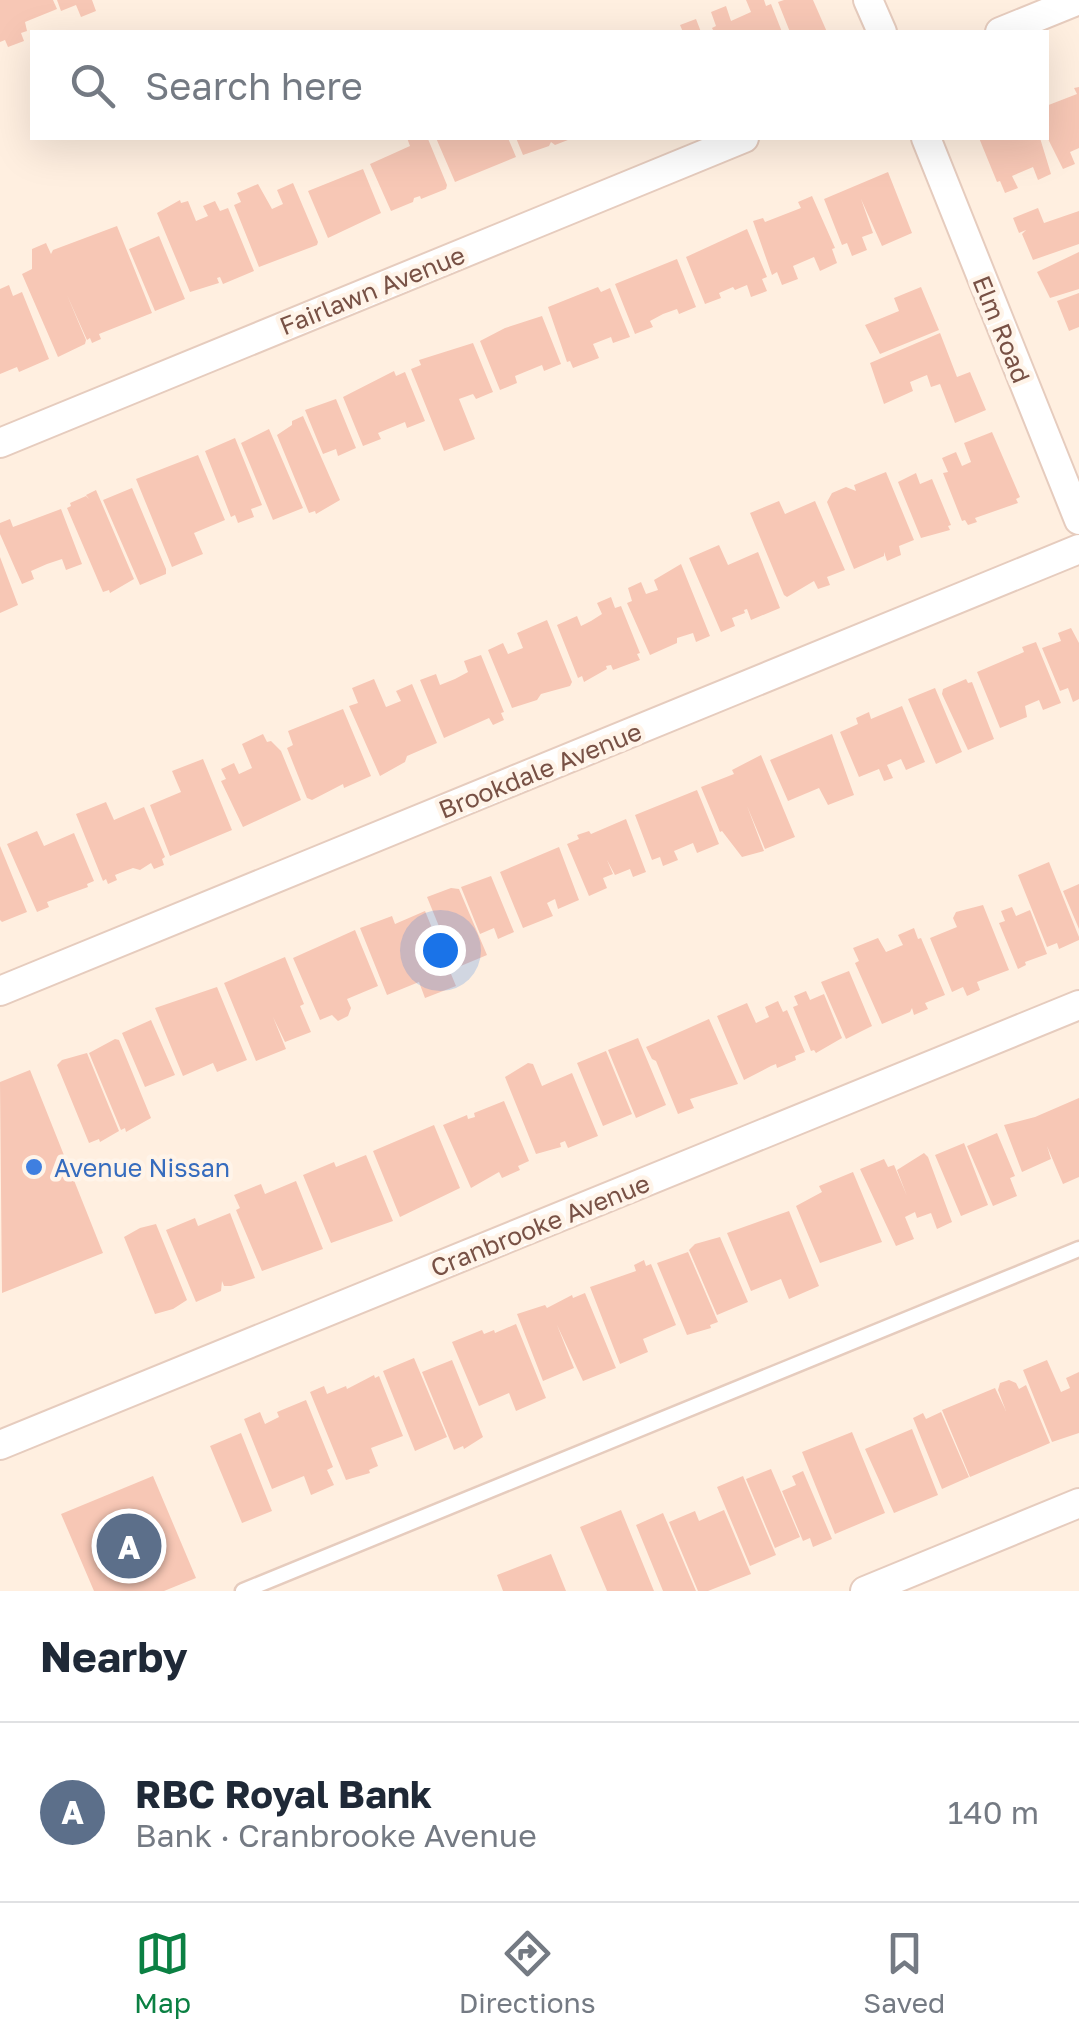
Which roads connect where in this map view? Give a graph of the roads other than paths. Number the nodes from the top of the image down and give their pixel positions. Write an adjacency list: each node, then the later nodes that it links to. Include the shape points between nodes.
1 (868, 0): 3 (street)
2 (1079, 0): 4 (street)
3 (881, 30)
4 (1005, 30)
5 (739, 140): 7 (street, Fairlawn Avenue)
6 (927, 140): 8 (street, Elm Road)
7 (0, 443)
8 (1079, 520)
9 (1079, 549): 10 (street, Brookdale Avenue)
10 (0, 991)
11 (1079, 1005): 13 (street, Cranbrooke Avenue)
12 (1079, 1250): 15 (lane)
13 (0, 1445)
14 (1079, 1503): 16 (street)
15 (244, 1591)
16 (865, 1591)

